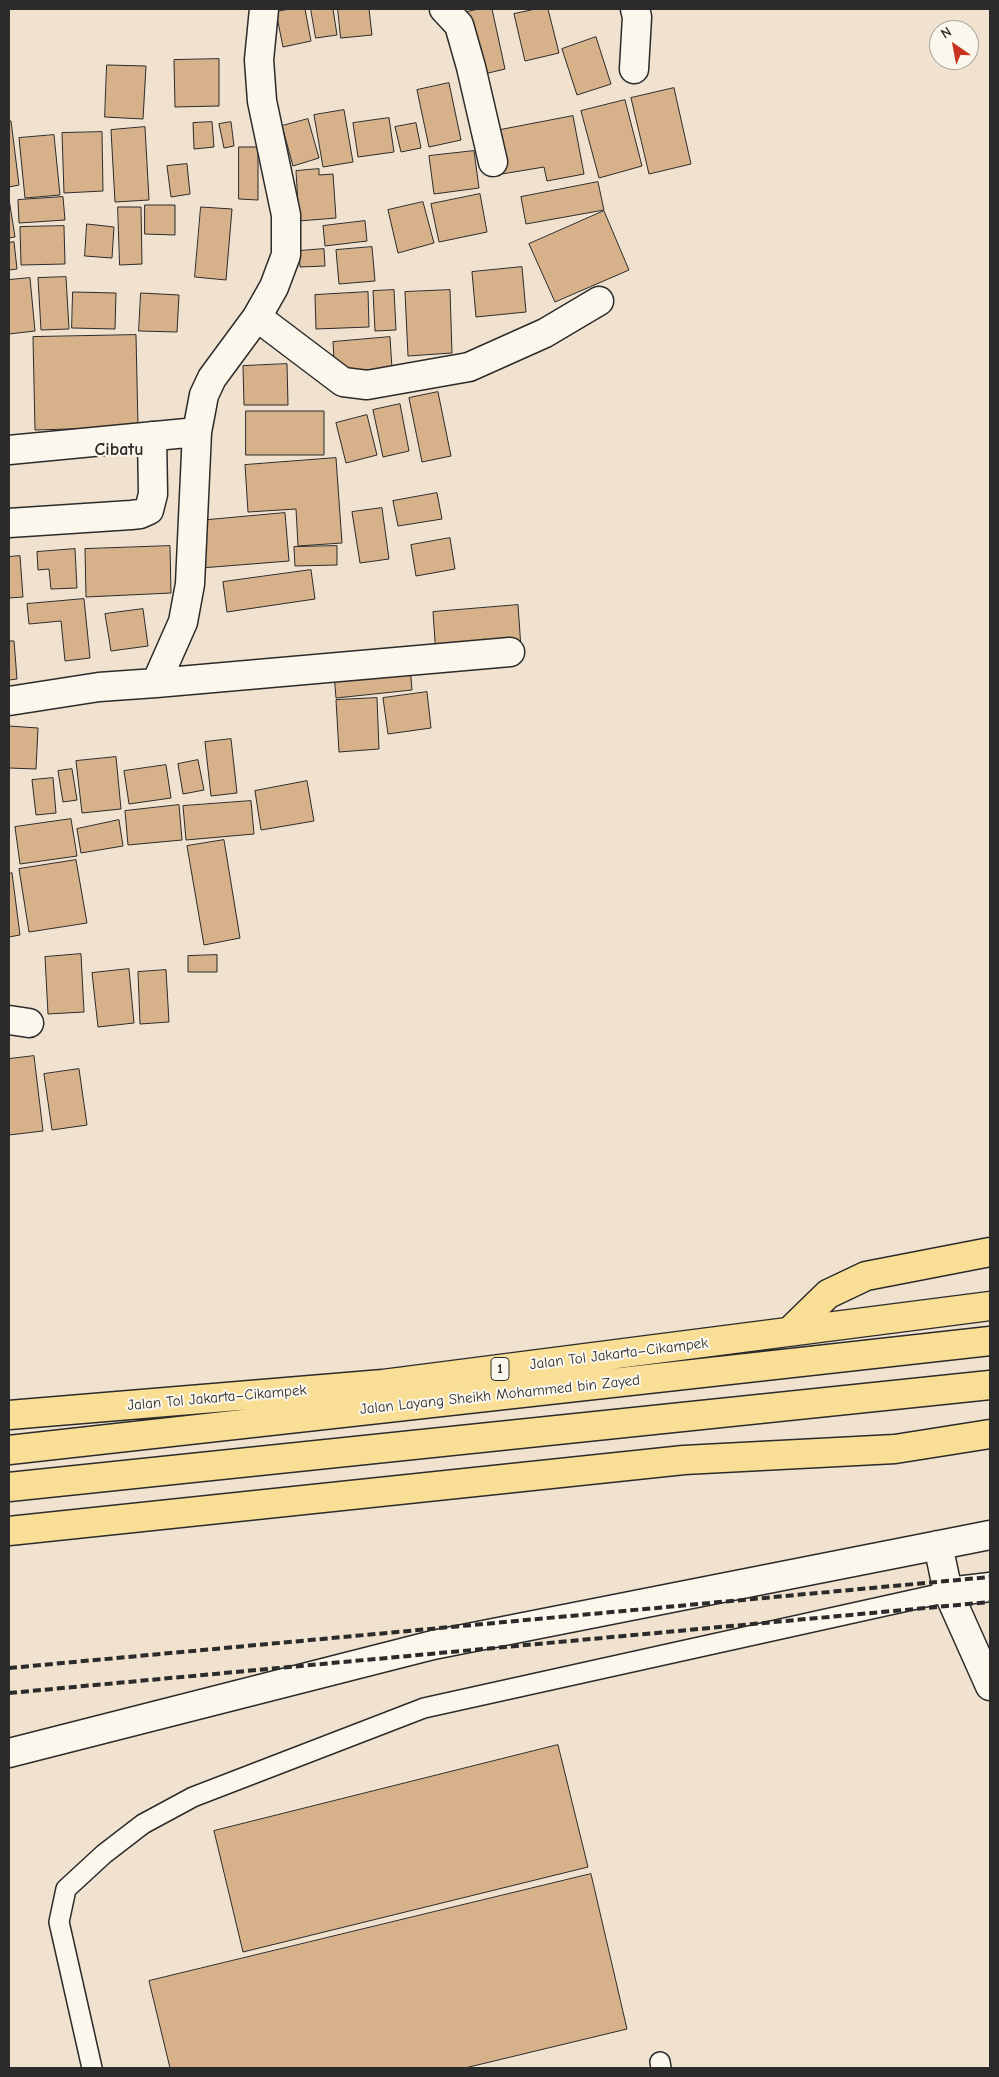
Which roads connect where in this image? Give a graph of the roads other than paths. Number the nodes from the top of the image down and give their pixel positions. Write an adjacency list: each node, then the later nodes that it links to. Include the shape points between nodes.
1 (264, 9): 7 (street, via 259,60 262,101 286,215 286,255 274,288)
2 (444, 9): 5 (street, via 459,25)
3 (635, 9): 4 (street)
4 (634, 69)
5 (493, 162)
6 (599, 301): 7 (street, via 545,333 469,367 367,385 343,382)
7 (256, 317): 8 (street, via 212,378 204,395)
8 (197, 432): 9 (street); 13 (street, via 190,584 183,622)
9 (152, 436): 10 (street); 11 (street, via 153,494 148,510 130,515)
10 (9, 450)
11 (9, 523)
12 (510, 652): 13 (street)
13 (156, 683): 14 (street, via 99,687)
14 (9, 701)
15 (990, 1252): 17 (highway, via 866,1276 828,1294)
16 (990, 1306): 17 (highway, Jalan Tol Jakarta–Cikampek / 1)
17 (790, 1331): 20 (highway, Jalan Tol Jakarta–Cikampek / 1, via 383,1384)
18 (990, 1341): 24 (highway, Jalan Layang Sheikh Mohammed bin Zayed / 1)
19 (990, 1385): 25 (highway)
20 (9, 1414)
21 (990, 1434): 23 (highway)
22 (990, 1445): 23 (highway)
23 (895, 1449): 26 (highway, via 674,1461)
24 (9, 1450)
25 (9, 1487)
26 (9, 1531)
27 (990, 1535): 28 (street)
28 (938, 1545): 30 (street); 32 (street, via 433,1645)
29 (990, 1587): 30 (street)
30 (948, 1592): 31 (street); 33 (lane, via 424,1708 193,1797 143,1824 66,1889 60,1922)
31 (990, 1686)
32 (9, 1753)
33 (92, 2068)

